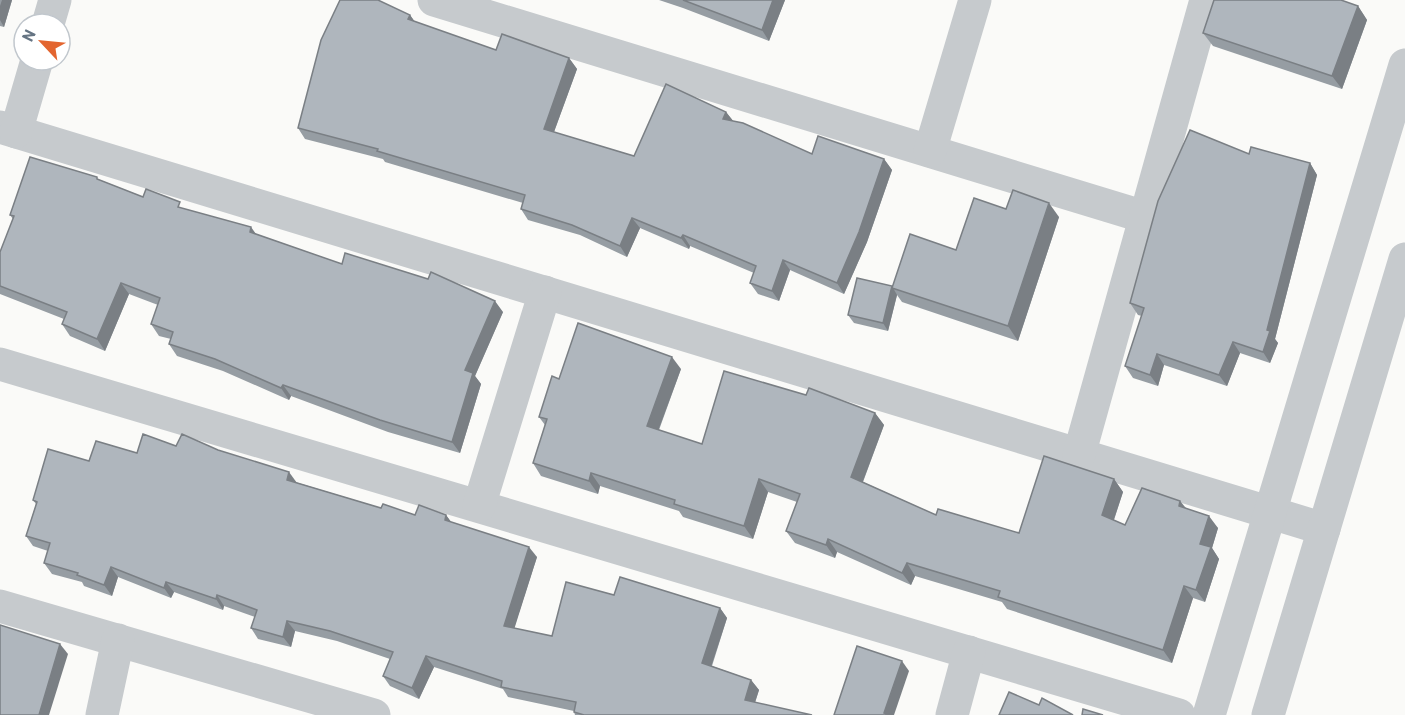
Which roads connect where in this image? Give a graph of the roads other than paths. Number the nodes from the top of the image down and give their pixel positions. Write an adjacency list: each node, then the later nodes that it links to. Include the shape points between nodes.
1 (434, 0): 7 (street)
2 (975, 0): 7 (street)
3 (1206, 0): 8 (street)
4 (1405, 65): 14 (street)
5 (32, 72): 6 (street)
6 (8, 129): 10 (street)
7 (930, 152): 8 (street)
8 (1145, 217): 12 (street)
9 (1405, 259): 15 (street)
10 (545, 292): 12 (street); 13 (street)
11 (0, 364): 13 (street)
12 (1079, 455): 14 (street)
13 (480, 506): 18 (street)
14 (1270, 513): 15 (street); 23 (street)
15 (1324, 529): 24 (street)
16 (0, 606): 17 (street)
17 (117, 640): 19 (street); 20 (street)
18 (969, 652): 21 (street); 22 (street)
19 (102, 715)
20 (374, 715)
21 (952, 715)
22 (1179, 715)
23 (1209, 715)
24 (1268, 715)

